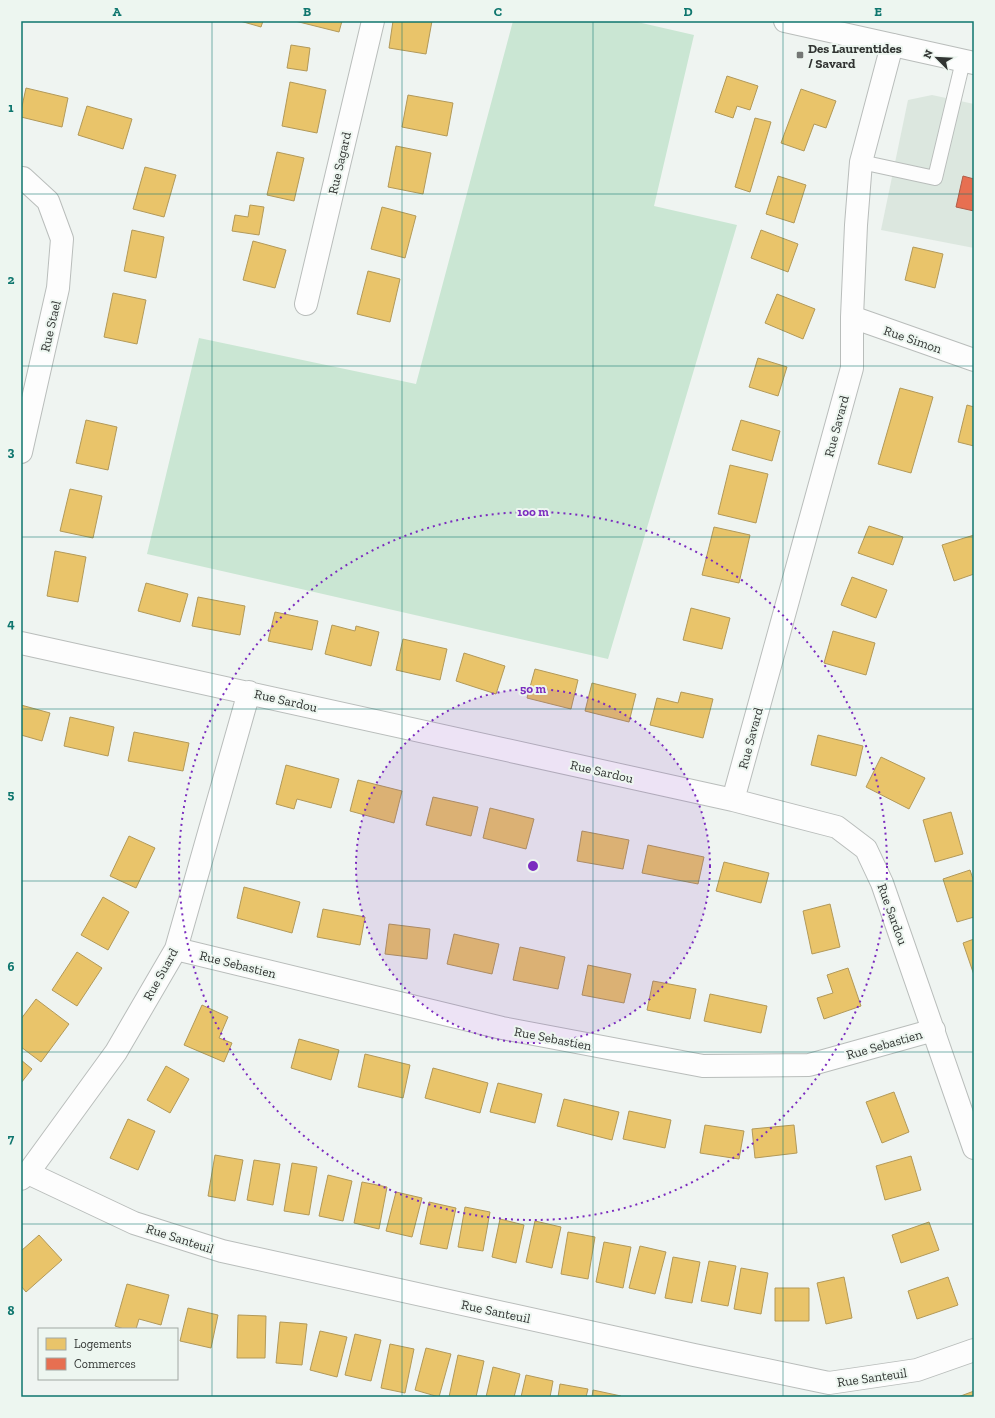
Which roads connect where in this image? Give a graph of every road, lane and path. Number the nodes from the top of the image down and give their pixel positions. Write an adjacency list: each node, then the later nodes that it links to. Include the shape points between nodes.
1 (373, 21): 7 (street, Rue Sagard)
2 (785, 21): 3 (street)
3 (892, 45): 4 (street); 5 (street, Rue Savard)
4 (968, 62): 5 (lane, via 935,178)
5 (861, 162): 8 (street, Rue Savard)
6 (21, 178): 10 (street, Rue Stael, via 48,201 62,239 58,288)
7 (306, 304)
8 (852, 317): 9 (street, Rue Simon); 13 (street, Rue Savard, via 852,368)
9 (974, 360)
10 (21, 452)
11 (21, 643): 12 (street, Rue Sardou)
12 (249, 692): 13 (street, Rue Sardou); 14 (street, Rue Suard)
13 (733, 800): 15 (street, Rue Sardou, via 837,827 866,849 882,883)
14 (176, 949): 15 (street, Rue Sebastien, via 502,1028 703,1066 809,1065); 17 (street, Rue Suard, via 116,1052)
15 (934, 1030): 16 (street, Rue Sardou)
16 (974, 1148)
17 (24, 1176): 18 (street, Rue Santeuil, via 134,1223 222,1251 829,1383 917,1370)
18 (974, 1350)

